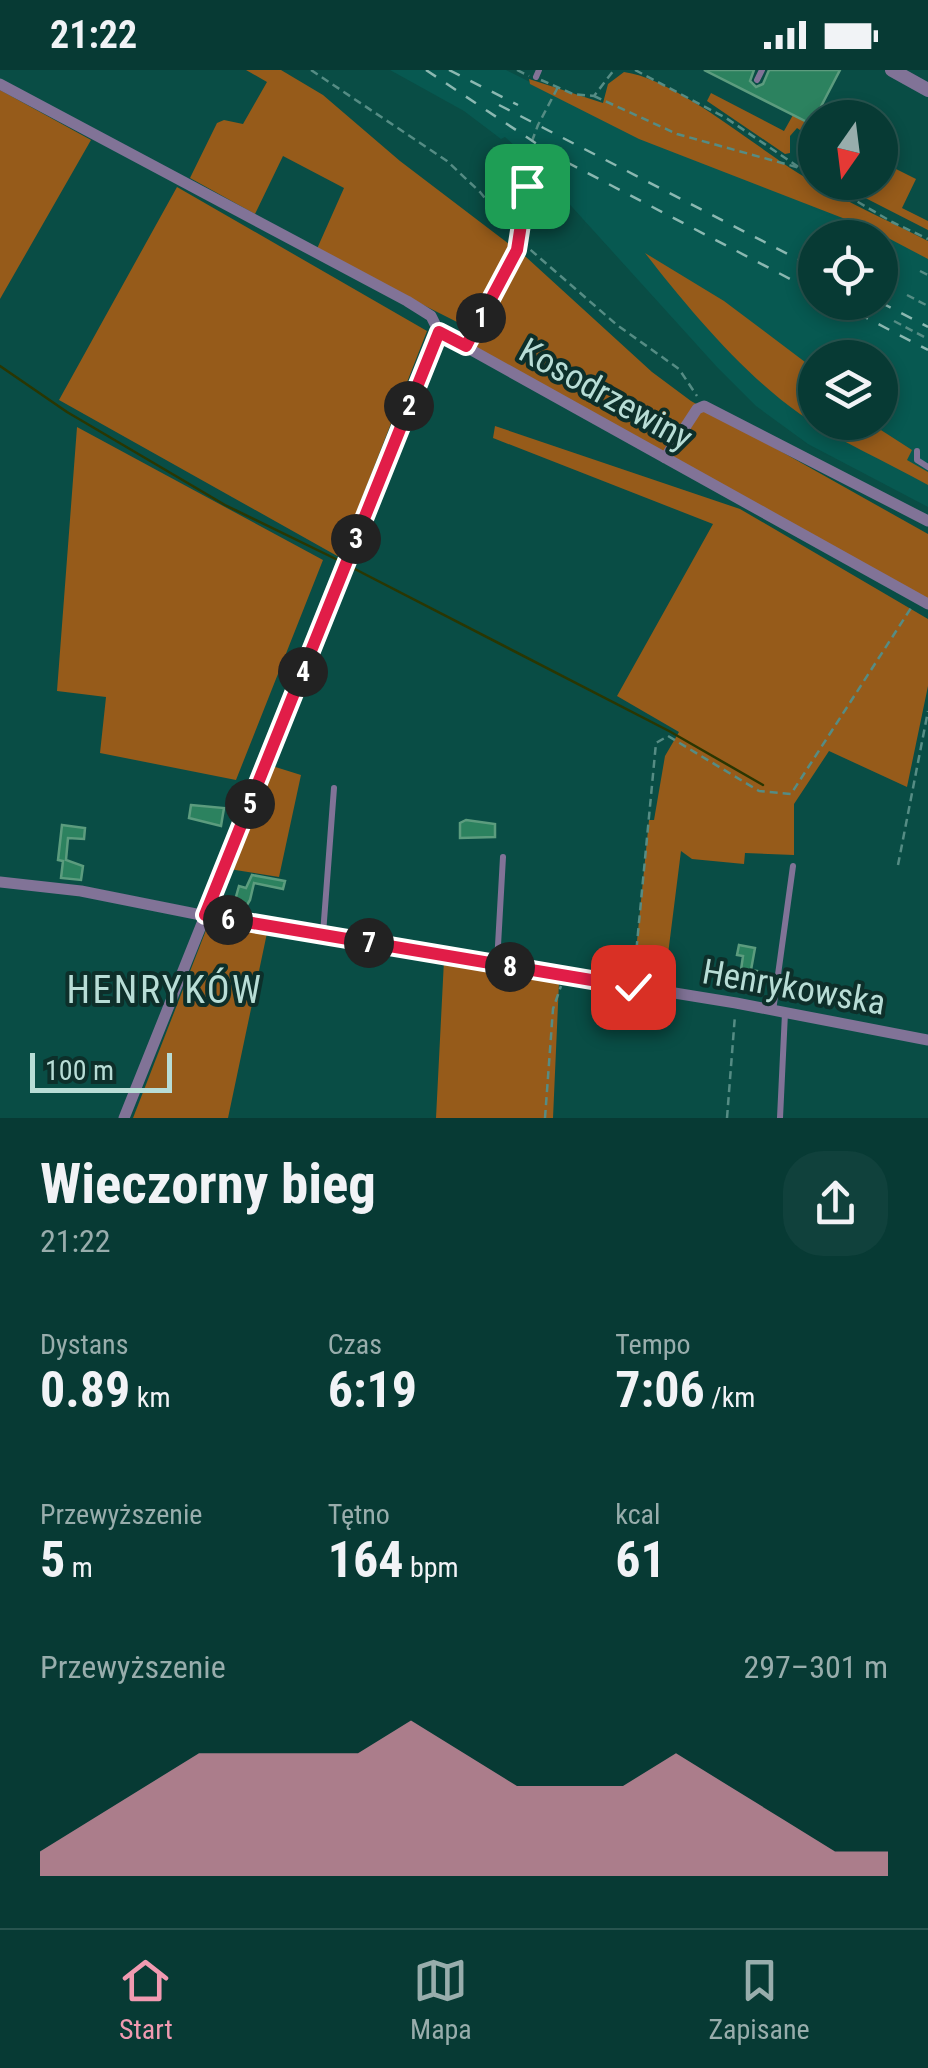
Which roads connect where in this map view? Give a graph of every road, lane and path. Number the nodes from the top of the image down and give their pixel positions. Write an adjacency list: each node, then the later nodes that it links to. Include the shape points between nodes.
1 (311, 70): 17 (path, via 447,161)
2 (517, 70): 7 (path)
3 (614, 70): 12 (path)
4 (635, 70): 14 (path, via 726,118)
5 (762, 70): 8 (lane)
6 (892, 70): 11 (street)
7 (537, 74): 10 (path)
8 (757, 80)
9 (0, 84): 23 (street, Kosodrzewiny, via 406,301 430,316)
10 (558, 88): 12 (path); 17 (path, via 526,156)
11 (928, 90)
12 (594, 96): 13 (path, via 677,134)
13 (798, 167)
14 (798, 167)
15 (855, 200): 16 (path)
16 (928, 238)
17 (518, 239): 25 (path); 26 (path, via 617,326 679,369)
18 (920, 270): 19 (path)
19 (928, 275)
20 (907, 296): 21 (path)
21 (928, 306)
22 (894, 321): 24 (path)
23 (439, 332): 25 (street, Kosodrzewiny); 38 (street)
24 (928, 338)
25 (466, 346): 28 (street, Kosodrzewiny)
26 (704, 406): 28 (street); 30 (street)
27 (916, 451): 29 (lane)
28 (665, 458): 31 (street, Kosodrzewiny)
29 (928, 468)
30 (928, 521)
31 (923, 601): 42 (path, via 791,794 759,791 668,736 656,743)
32 (928, 712): 35 (path)
33 (334, 788): 39 (lane)
34 (503, 858): 40 (lane)
35 (898, 865)
36 (792, 866): 44 (lane)
37 (0, 882): 38 (street, Henrykowska)
38 (205, 915): 39 (street, Henrykowska); 46 (street)
39 (323, 936): 40 (street, Henrykowska)
40 (497, 964): 41 (street, Henrykowska)
41 (566, 976): 42 (street, Henrykowska); 47 (path, via 553,1009)
42 (633, 987): 43 (street, Henrykowska)
43 (736, 1003): 44 (street, Henrykowska); 48 (path)
44 (779, 1012): 45 (street, Henrykowska); 49 (lane)
45 (928, 1040)
46 (124, 1118)
47 (545, 1118)
48 (727, 1118)
49 (780, 1118)

